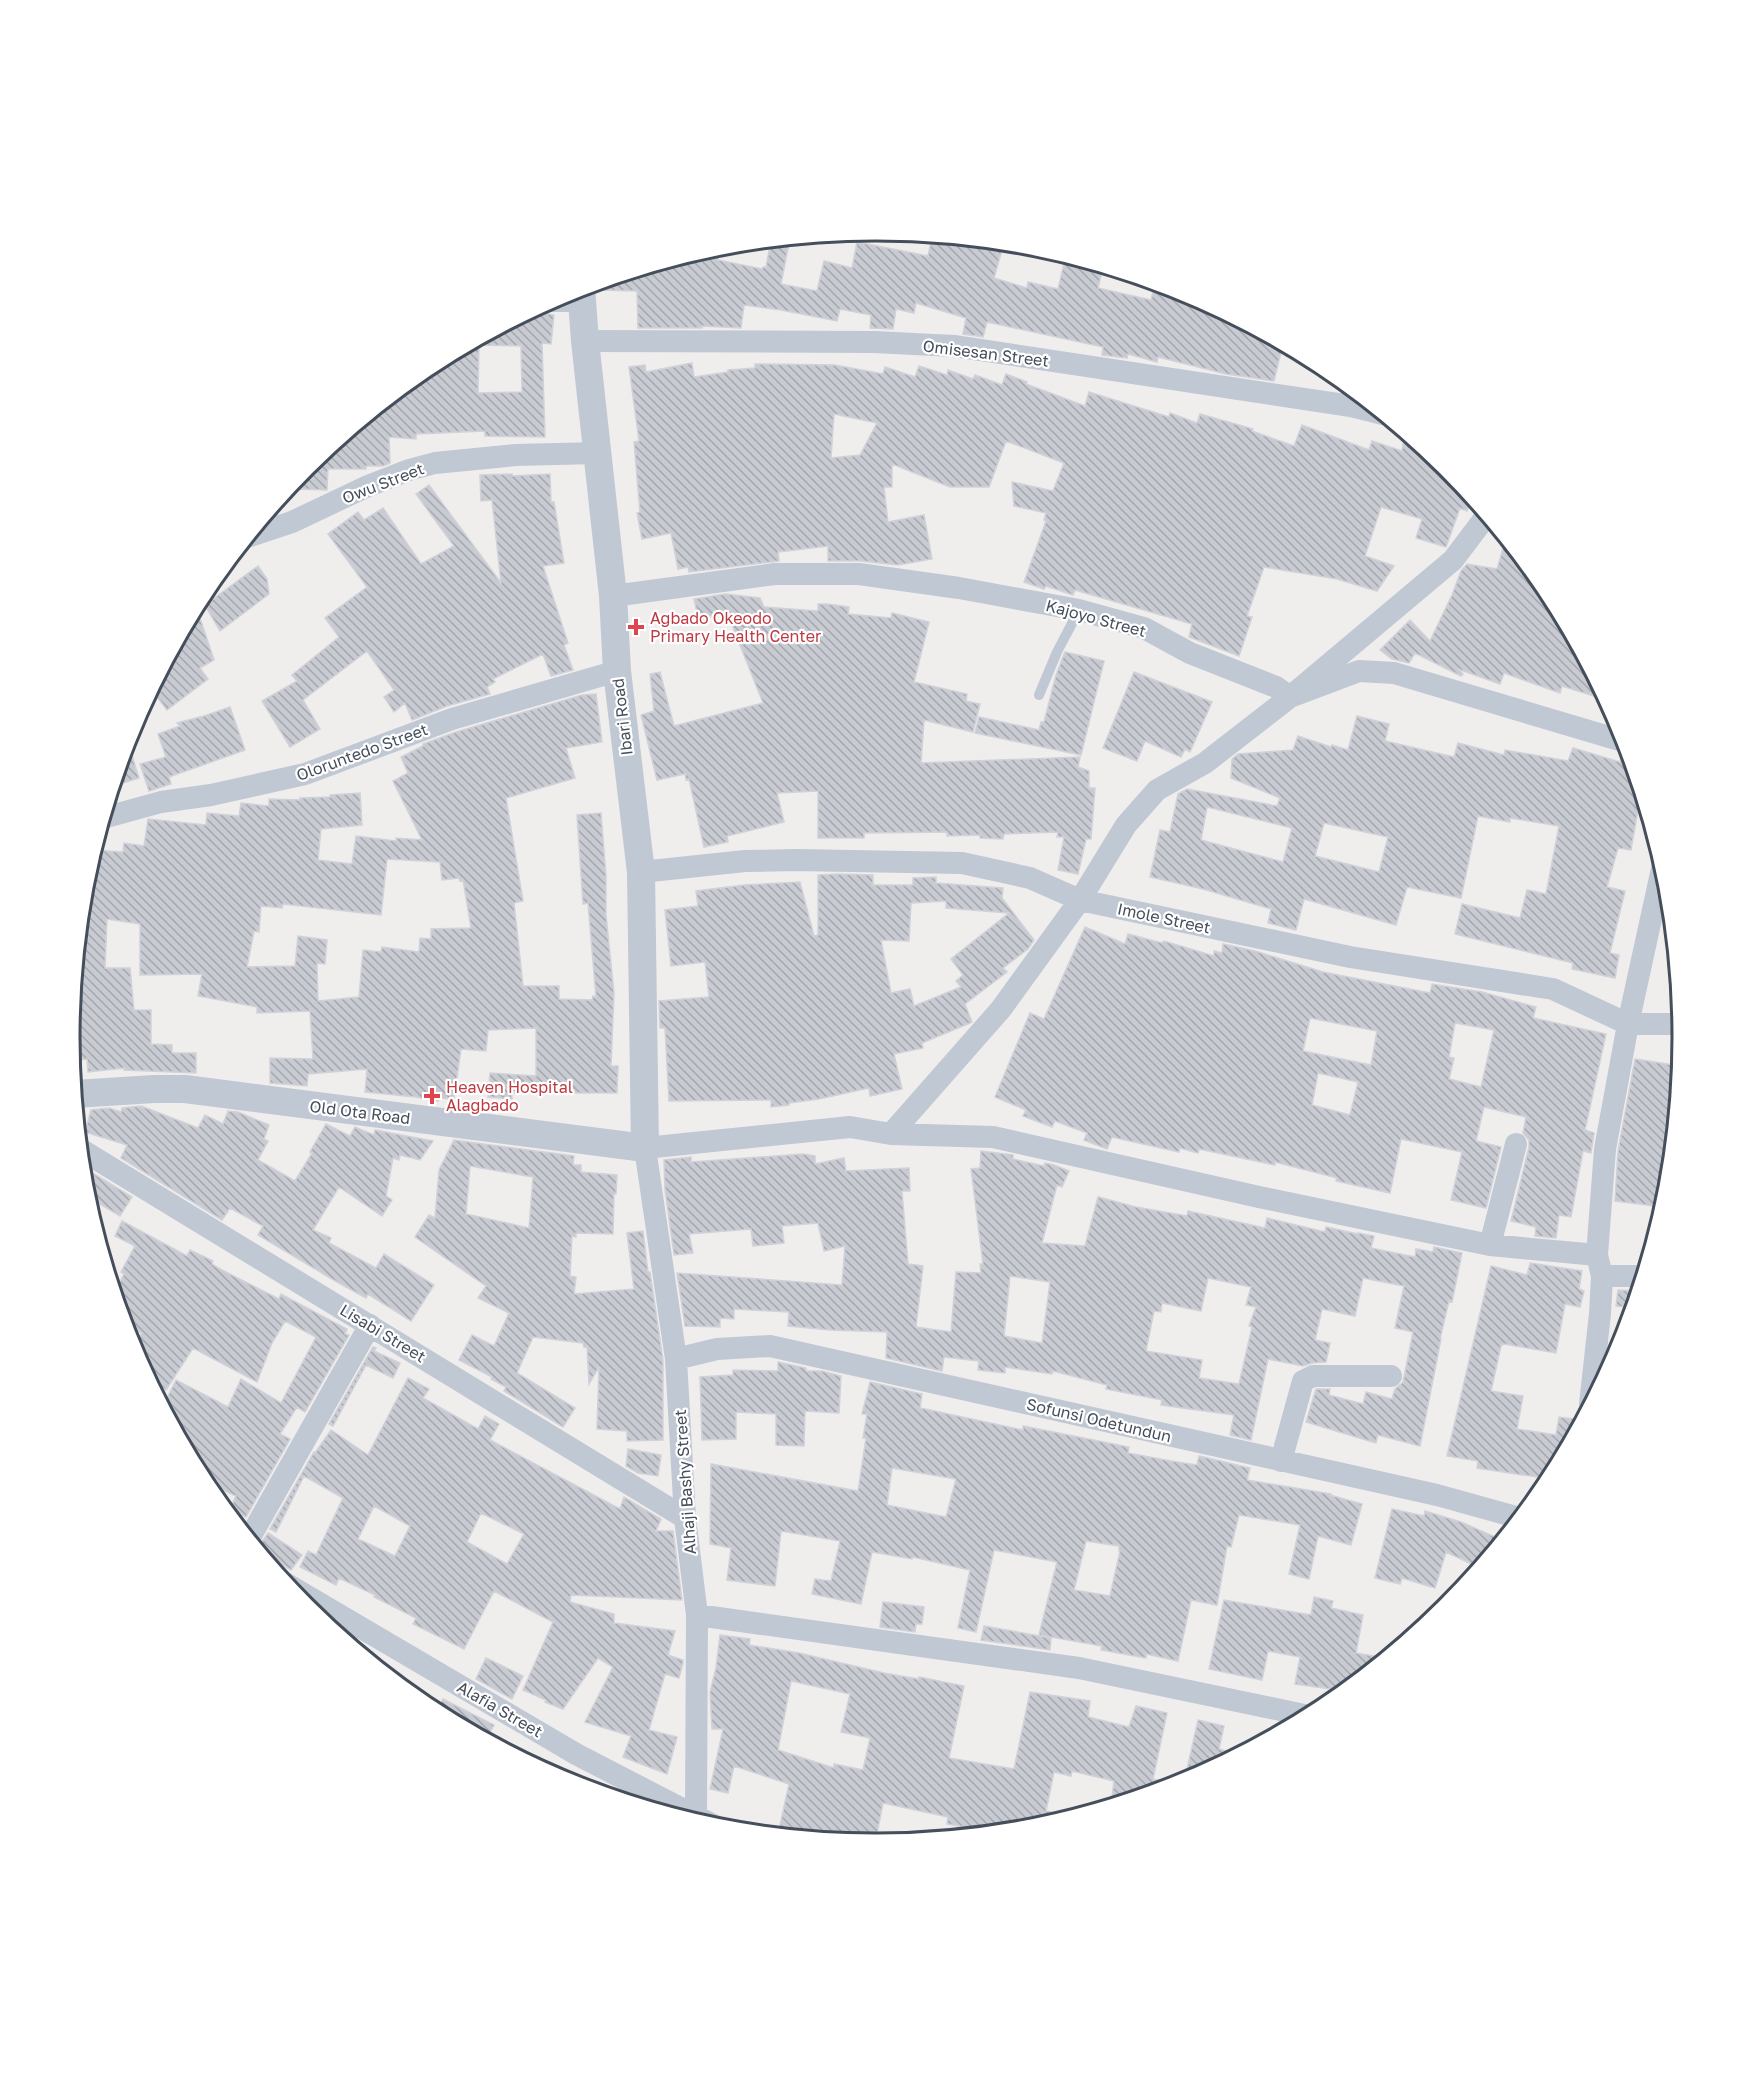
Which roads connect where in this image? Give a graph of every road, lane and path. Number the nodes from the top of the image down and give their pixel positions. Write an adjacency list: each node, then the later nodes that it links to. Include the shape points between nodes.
1 (581, 297): 2 (street, Ibari Road)
2 (585, 341): 3 (street, Omisesan Street, via 954,346); 4 (street, Ibari Road)
3 (1367, 410)
4 (597, 453): 6 (street, Owu Street, via 516,455 435,464 388,478); 7 (street, Ibari Road)
5 (1482, 521): 11 (street, via 1453,560)
6 (260, 533)
7 (613, 596): 8 (street, Kajoyo Street, via 775,574 859,574); 9 (street, Ibari Road)
8 (1079, 610): 10 (lane); 11 (street, Kajoyo Street, via 1144,628 1190,653 1276,687)
9 (616, 671): 13 (street, Oloruntedo Street, via 472,712 304,774); 14 (street, Ibari Road)
10 (1039, 695)
11 (1290, 697): 12 (street, via 1359,671 1394,673); 16 (street, via 1205,763 1157,790 1126,825)
12 (1614, 739)
13 (112, 816)
14 (641, 872): 16 (street, Imole Street, via 745,861 962,863 1030,878); 22 (street, Ibari Road)
15 (1658, 887): 17 (street)
16 (1080, 900): 17 (street, Imole Street, via 1350,957 1553,988); 20 (street, via 1001,1009)
17 (1628, 1024): 18 (street, Imole Street); 25 (street, via 1605,1149)
18 (1672, 1024)
19 (81, 1094): 22 (street, Old Ota Road, via 185,1089)
20 (891, 1134): 22 (street, via 850,1127); 24 (street, via 993,1137)
21 (1516, 1144): 24 (street)
22 (645, 1148): 28 (street, Alhaji Bashy Street)
23 (88, 1154): 27 (street, Lisabi Street)
24 (1490, 1245): 25 (street)
25 (1599, 1265): 26 (street); 30 (street, via 1600,1314)
26 (1636, 1274)
27 (370, 1325): 33 (street, Lisabi Street); 34 (street)
28 (676, 1359): 31 (street, Sofunsi Odetundun, via 717,1348 770,1346); 33 (street, Alhaji Bashy Street)
29 (1391, 1376): 31 (street, via 1313,1376 1303,1381)
30 (1592, 1384)
31 (1281, 1461): 32 (street, Sofunsi Odetundun)
32 (1512, 1516)
33 (685, 1518): 36 (street, Alhaji Bashy Street)
34 (253, 1533)
35 (312, 1599): 38 (street, Alafia Street, via 576,1754)
36 (697, 1615): 37 (street, via 1079,1668); 39 (street, Alhaji Bashy Street)
37 (1296, 1713)
38 (679, 1808)
39 (696, 1812)

